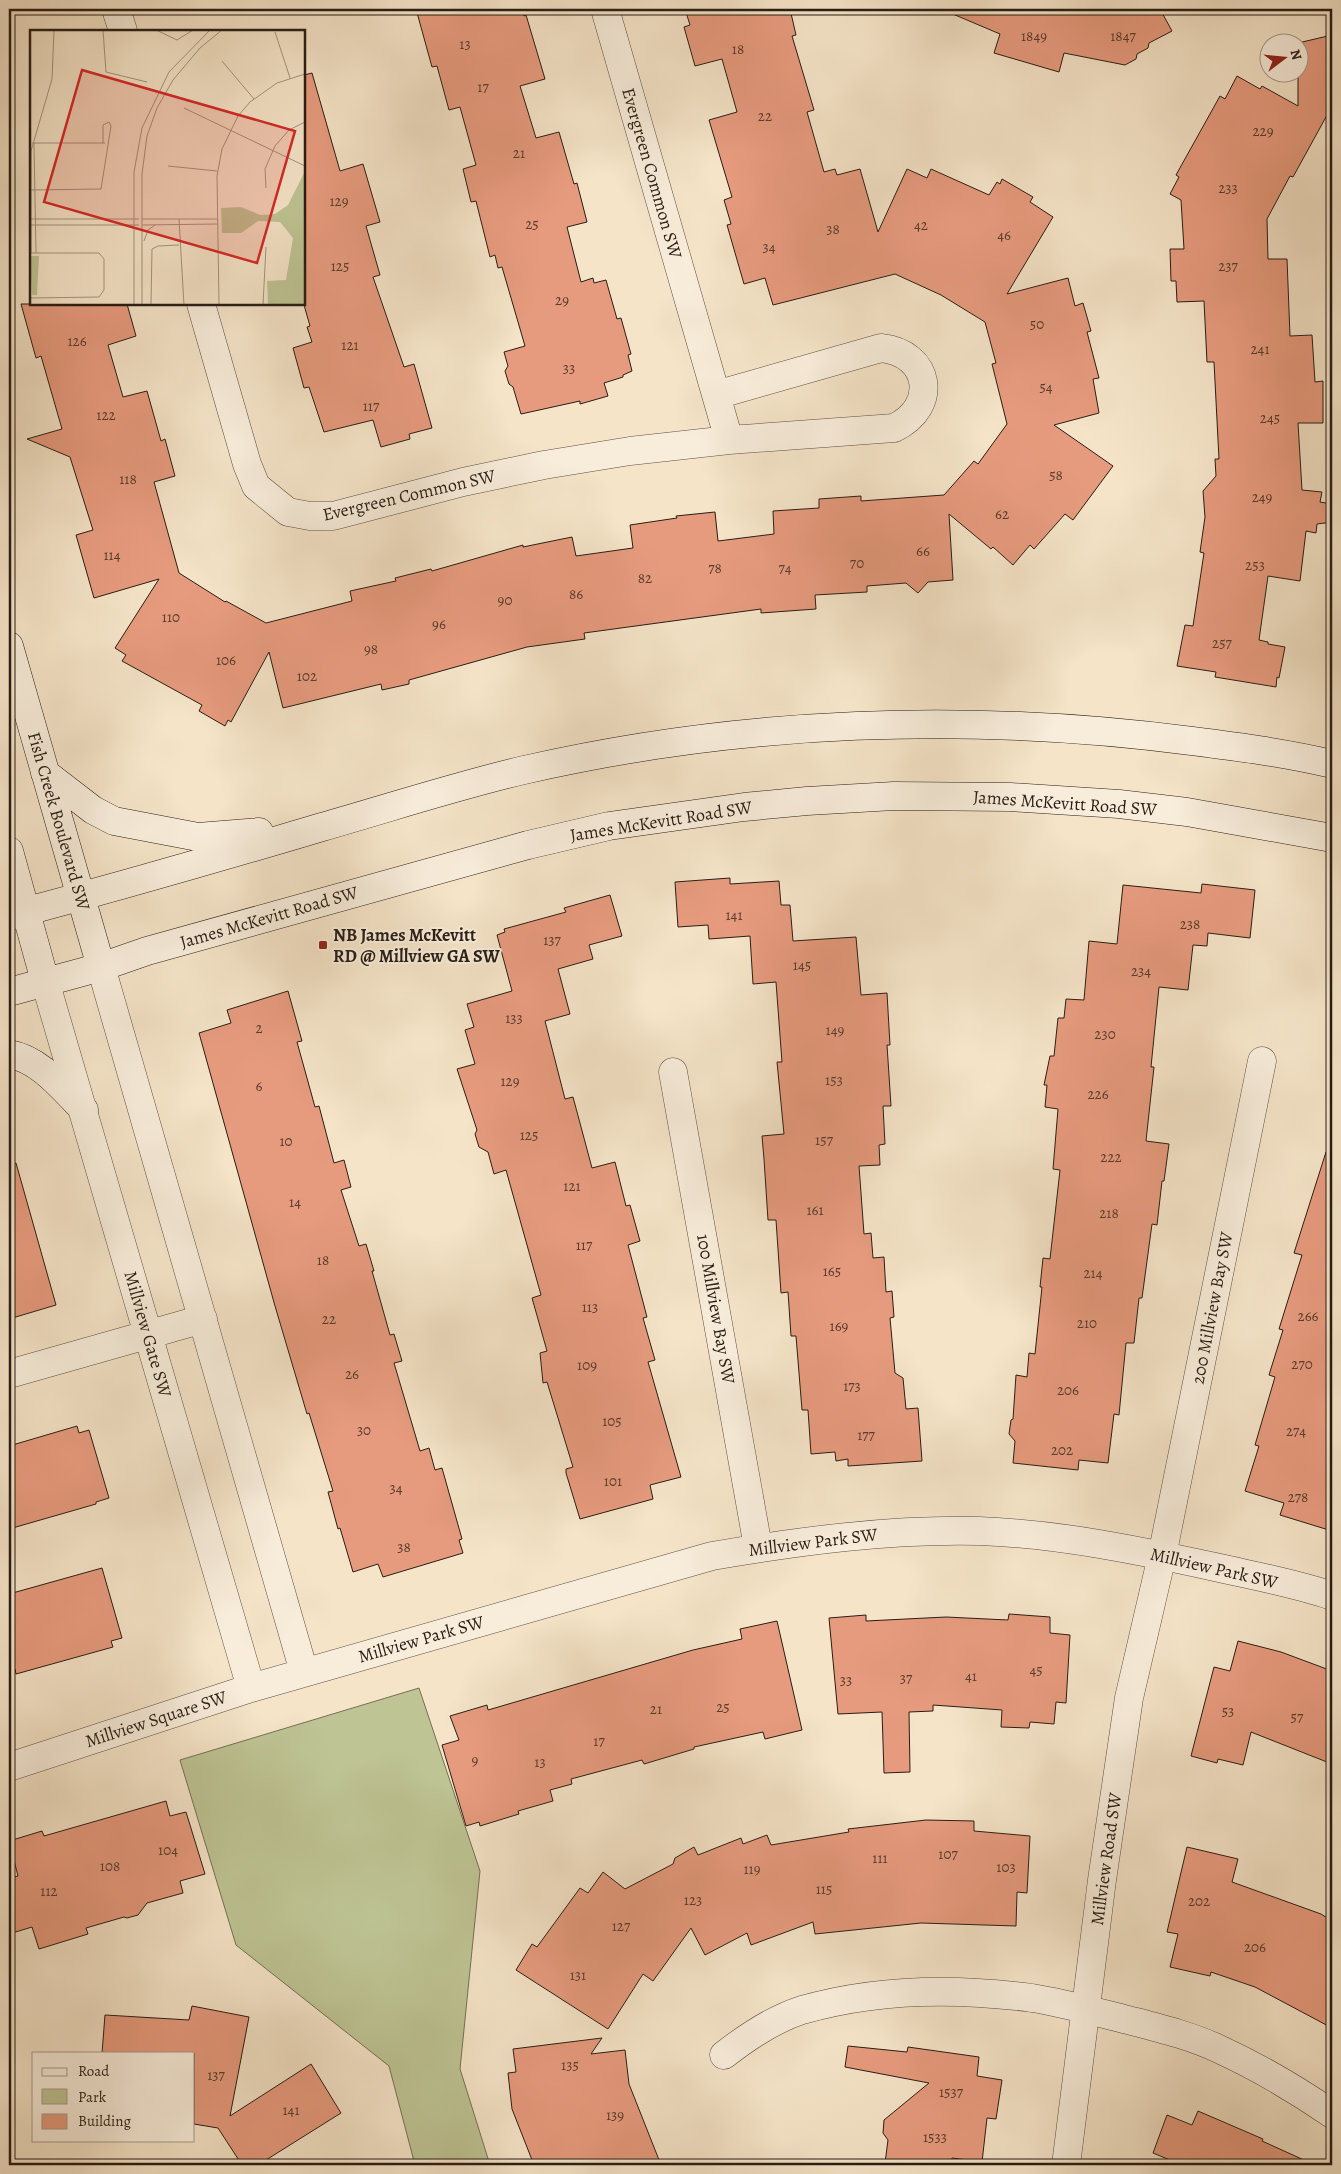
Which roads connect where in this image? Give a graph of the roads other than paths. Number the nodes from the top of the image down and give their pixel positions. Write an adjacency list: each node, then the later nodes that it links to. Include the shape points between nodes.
1 (116, 9): 3 (street)
2 (605, 9): 5 (street, Evergreen Common SW)
3 (122, 30)
4 (201, 305): 6 (street, Evergreen Common SW, via 256,486 288,512 333,516 544,465)
5 (716, 395): 6 (street, Evergreen Common SW); 6 (street, Evergreen Common SW, via 881,348 903,354 919,370 924,393 920,405 914,415 894,428)
6 (729, 440)
7 (9, 646): 9 (street, Fish Creek Boulevard SW)
8 (1332, 764): 10 (street, via 1260,750 1056,727 962,723 814,728 712,737 577,759 432,794)
9 (45, 773): 10 (street, via 93,810 114,821 198,837); 13 (street, Fish Creek Boulevard SW)
10 (322, 827): 13 (street)
11 (1332, 838): 15 (street, James McKevitt Road SW, via 1187,812 1020,798 894,796 744,807 609,826 528,845)
12 (9, 851): 14 (street)
13 (81, 895): 14 (street); 15 (street, Fish Creek Boulevard SW)
14 (17, 914): 16 (street)
15 (101, 967): 16 (street, James McKevitt Road SW); 22 (street)
16 (45, 981): 17 (street, James McKevitt Road SW); 21 (street, Millview Gate SW)
17 (9, 992)
18 (9, 1054): 21 (street, via 44,1071)
19 (1262, 1061): 26 (street, 200 Millview Bay SW)
20 (673, 1072): 25 (street, 100 Millview Bay SW)
21 (84, 1110): 23 (street, Millview Gate SW)
22 (203, 1319): 23 (street); 28 (street)
23 (147, 1334): 24 (street); 29 (street, Millview Gate SW)
24 (9, 1374)
25 (758, 1547): 26 (street, Millview Park SW, via 881,1534 979,1532 1112,1545); 28 (street, Millview Park SW, via 712,1556)
26 (1162, 1556): 27 (street, Millview Park SW); 31 (street, Millview Road SW, via 1129,1698)
27 (1332, 1596)
28 (304, 1672): 29 (street, Millview Square SW)
29 (251, 1688): 30 (street, Millview Square SW)
30 (9, 1767)
31 (1087, 2009): 32 (street, via 1032,1998 967,1993 904,1994 848,2000 801,2011 762,2028); 33 (street, via 1153,2026 1220,2049 1287,2084); 34 (street, Millview Road SW)
32 (724, 2055)
33 (1332, 2114)
34 (1066, 2165)

